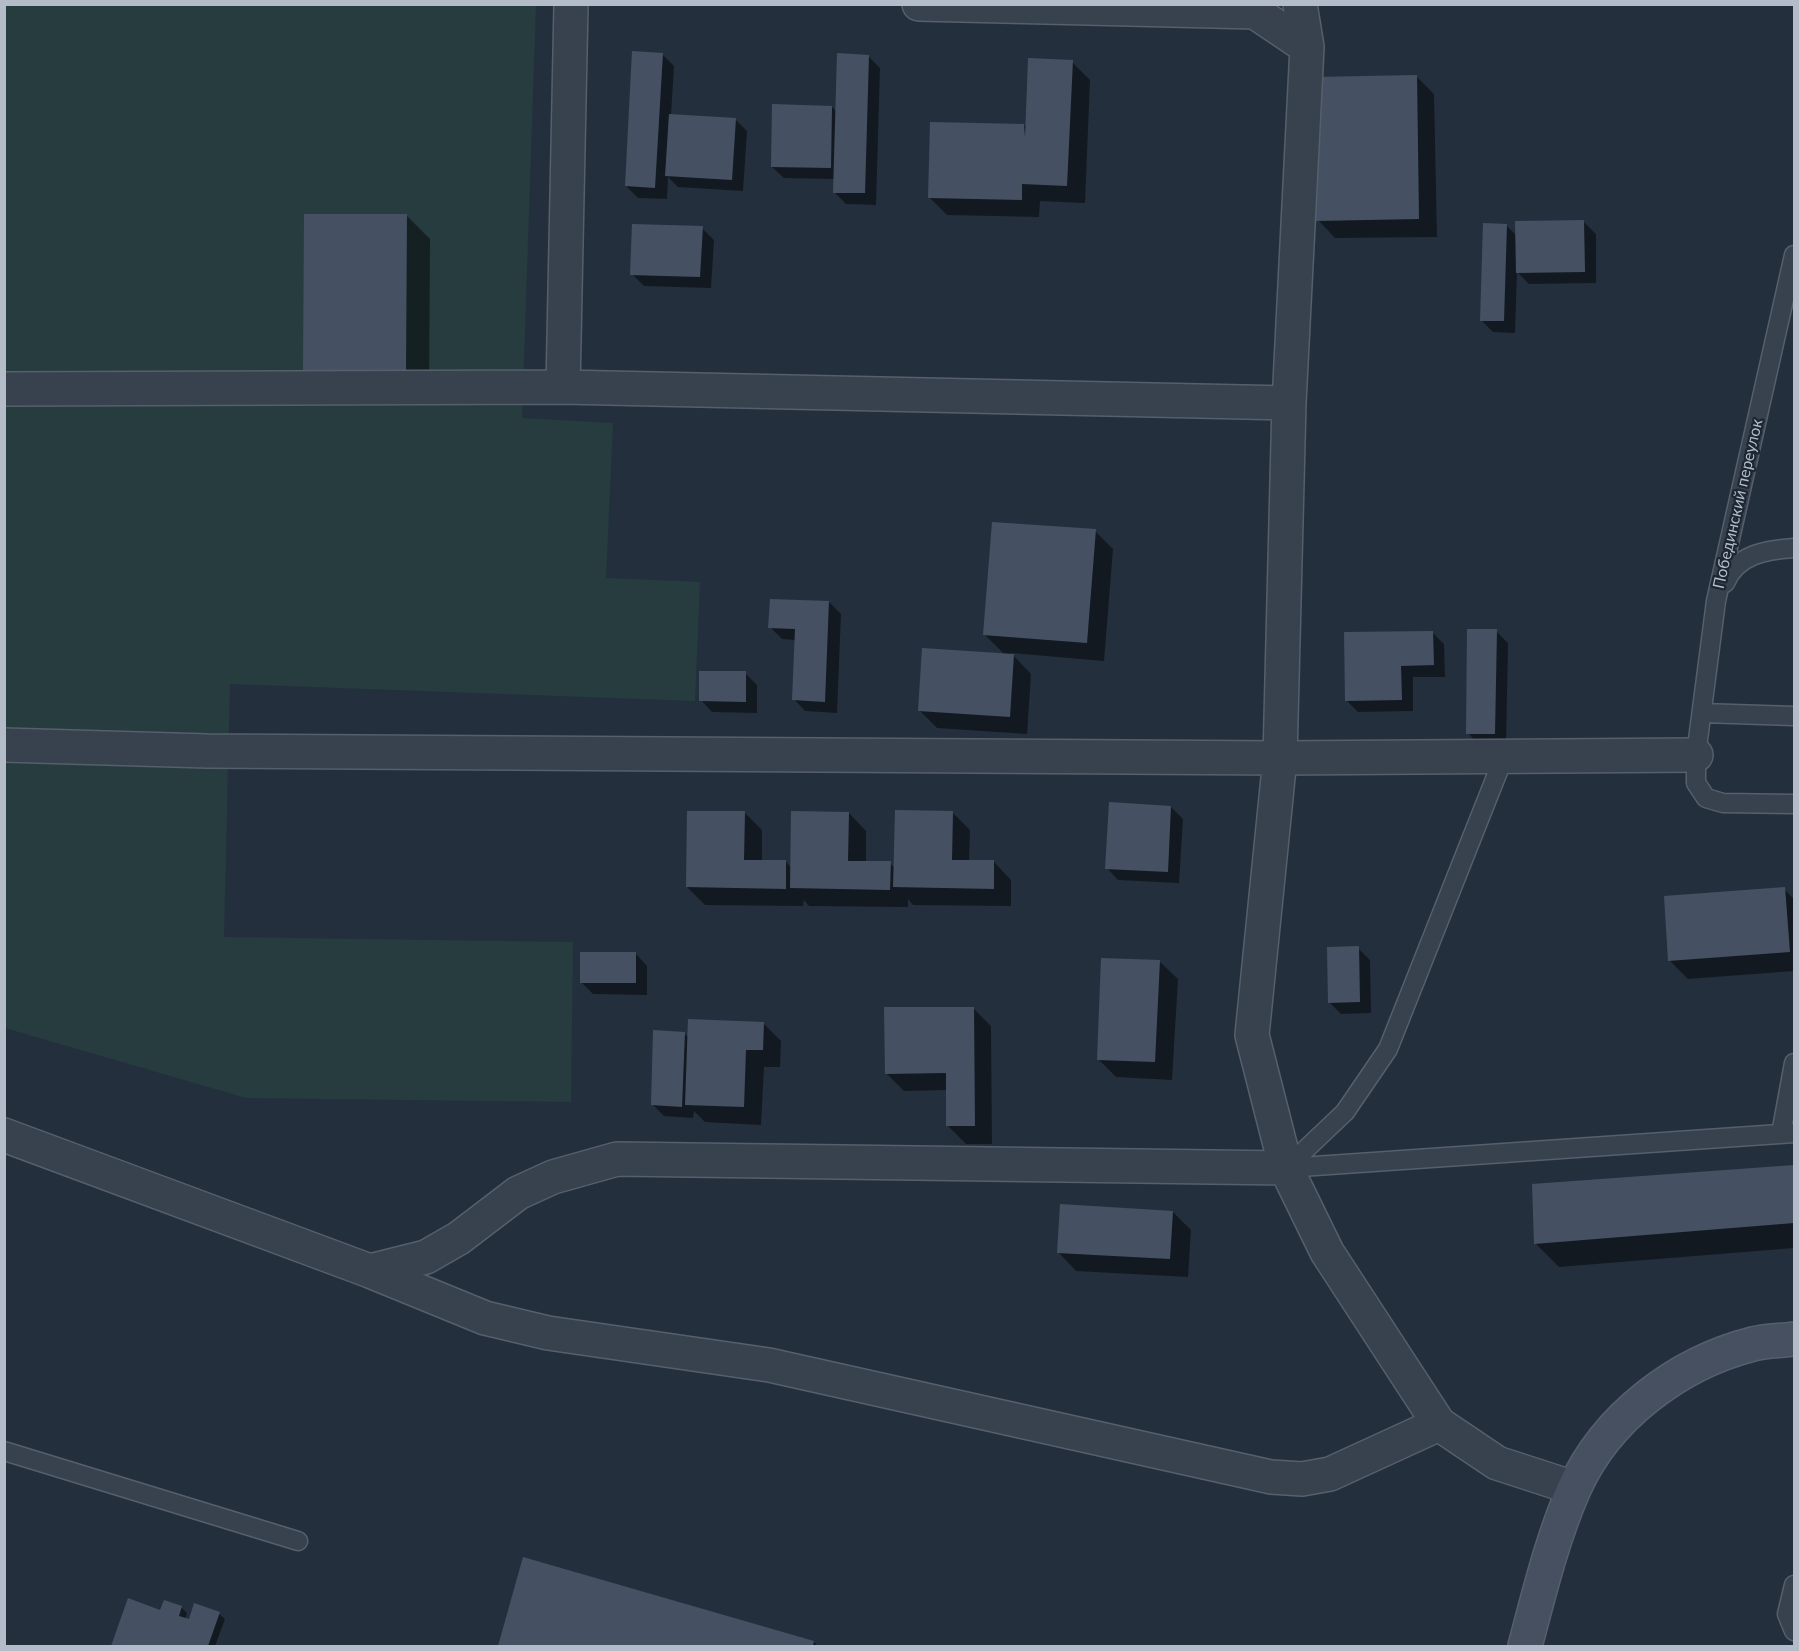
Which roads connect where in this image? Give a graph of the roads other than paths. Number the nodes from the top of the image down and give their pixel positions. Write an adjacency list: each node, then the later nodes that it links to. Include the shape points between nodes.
1 (571, 4): 7 (street)
2 (919, 4): 4 (street)
3 (1300, 4): 5 (street)
4 (987, 5): 5 (street, via 1254,12)
5 (1306, 47): 9 (street)
6 (1794, 255): 11 (lane, Побединский переулок)
7 (563, 387): 8 (street); 9 (street)
8 (4, 389)
9 (1289, 403): 16 (street)
10 (1794, 548): 11 (lane, via 1753,555 1730,570)
11 (1716, 601): 12 (lane, Побединский переулок)
12 (1702, 713): 13 (lane); 15 (lane, Побединский переулок)
13 (1794, 716)
14 (4, 746): 16 (street)
15 (1696, 755): 17 (street); 18 (lane, Побединский переулок, via 1696,783 1706,798 1723,803)
16 (1280, 758): 17 (street); 22 (street, via 1252,1035)
17 (1503, 759): 22 (lane, via 1388,1049 1346,1112)
18 (1794, 804)
19 (1794, 1063): 20 (lane)
20 (1788, 1134): 22 (lane)
21 (4, 1135): 23 (street)
22 (1286, 1168): 23 (street, via 617,1159 553,1177 518,1193 459,1238 426,1257); 25 (street, via 1327,1252)
23 (370, 1271): 25 (street, via 485,1318 527,1328 770,1365 1271,1477 1302,1479 1330,1474)
24 (1794, 1339): 27 (street, via 1755,1343 1704,1361 1655,1390 1607,1433)
25 (1438, 1424): 27 (street, via 1497,1463)
26 (4, 1451): 28 (lane)
27 (1574, 1488): 31 (street, via 1550,1555)
28 (298, 1541)
29 (1794, 1585): 30 (lane, via 1787,1614)
30 (1794, 1631)
31 (1525, 1647)

